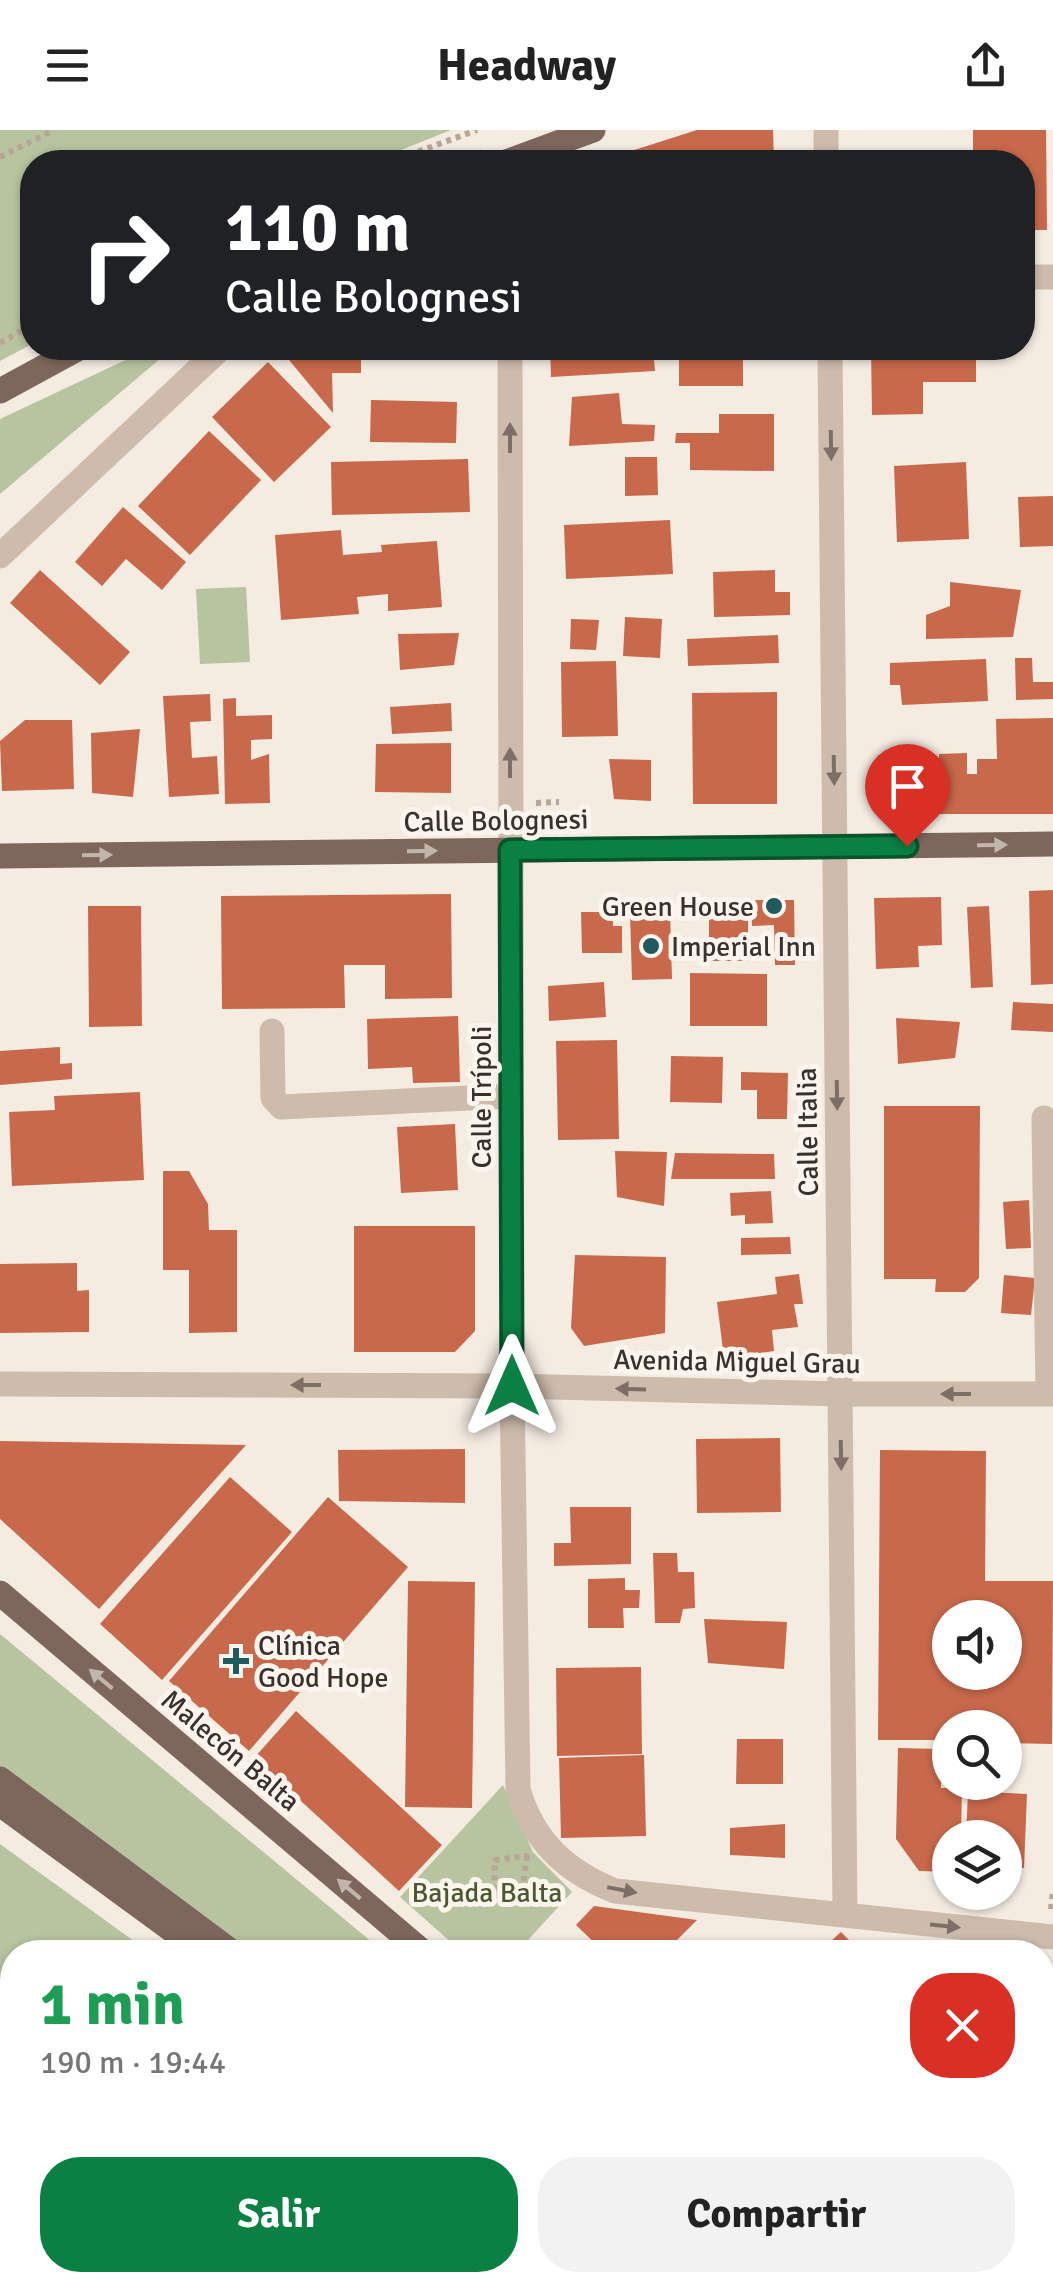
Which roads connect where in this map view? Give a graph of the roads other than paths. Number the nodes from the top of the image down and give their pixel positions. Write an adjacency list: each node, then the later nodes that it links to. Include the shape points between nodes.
1 (594, 130): 2 (main road)
2 (540, 150)
3 (57, 360): 7 (main road)
4 (208, 360): 8 (street)
5 (510, 360): 11 (street, Calle Trípoli, one-way to 5)
6 (830, 360): 10 (street, Calle Italia, one-way to 10)
7 (0, 391)
8 (0, 556)
9 (1053, 844): 10 (main road, Calle Bolognesi, one-way to 9)
10 (834, 846): 11 (main road, Calle Bolognesi); 18 (street, Calle Italia, one-way to 18)
11 (510, 850): 12 (main road, Calle Bolognesi, one-way to 11); 14 (street, Calle Trípoli)
12 (0, 856)
13 (272, 1031): 14 (street, via 272,1098 282,1107)
14 (511, 1096): 17 (street, Calle Trípoli)
15 (1044, 1118): 19 (street)
16 (0, 1384): 17 (street, Avenida Miguel Grau, one-way to 16)
17 (512, 1386): 18 (street, Avenida Miguel Grau, one-way to 17); 23 (street, Calle Trípoli, one-way to 23, via 518,1788 534,1848 615,1891)
18 (840, 1394): 19 (street, Avenida Miguel Grau, one-way to 18); 23 (street, Calle Italia, one-way to 23)
19 (1050, 1394)
20 (0, 1594): 27 (main road, Malecón Balta, one-way to 20)
21 (0, 1778): 26 (main road)
22 (0, 1804): 25 (main road)
23 (845, 1915): 24 (street, one-way to 24)
24 (1053, 1936)
25 (186, 1940)
26 (216, 1940)
27 (409, 1940)

